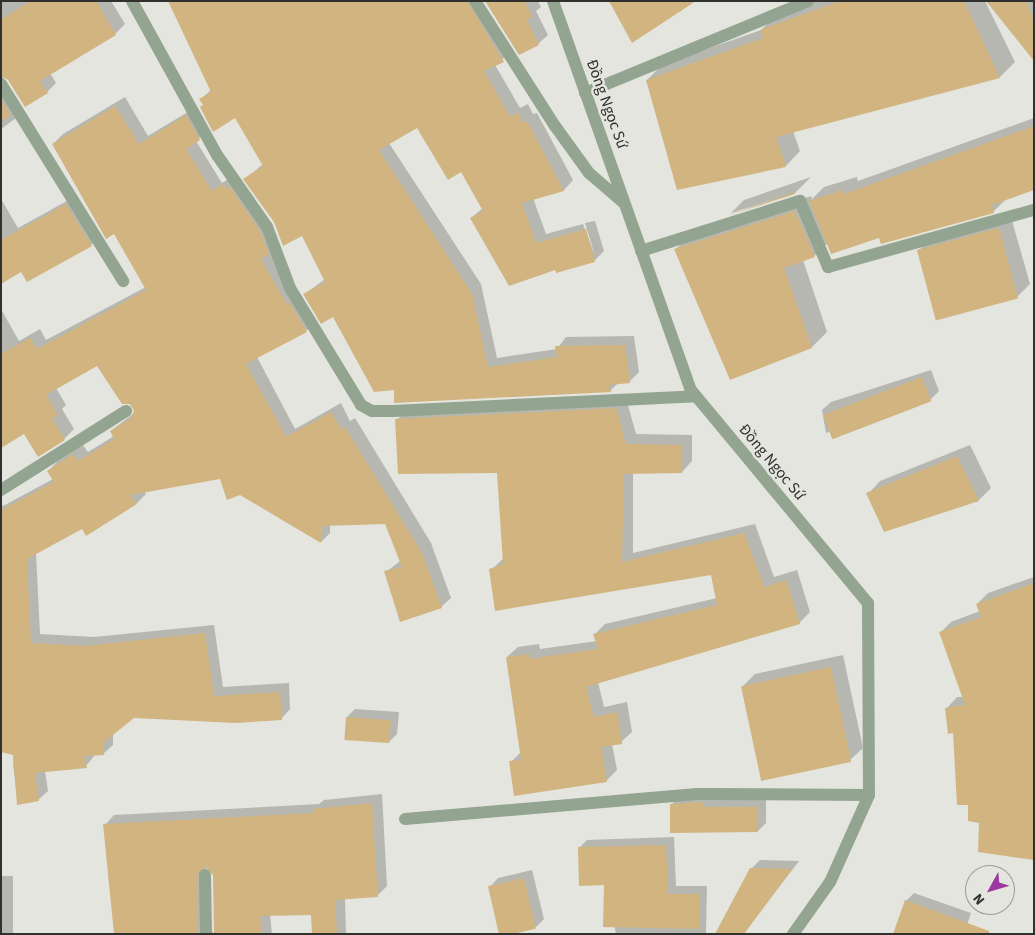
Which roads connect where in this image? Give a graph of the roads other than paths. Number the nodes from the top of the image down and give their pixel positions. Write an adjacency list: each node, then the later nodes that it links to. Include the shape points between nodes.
1 (132, 1): 11 (street, via 216,155 267,227 290,288 361,405 372,412)
2 (475, 1): 7 (street, via 589,173)
3 (553, 1): 6 (street, Đồng Ngọc Sứ)
4 (808, 1): 6 (street)
5 (1, 84): 10 (street)
6 (585, 93): 7 (street, Đồng Ngọc Sứ)
7 (625, 204): 9 (street, Đồng Ngọc Sứ)
8 (1034, 210): 9 (street, via 828,267 800,201)
9 (642, 251): 11 (street, Đồng Ngọc Sứ, via 691,390)
10 (123, 280)
11 (696, 396): 14 (street, Đồng Ngọc Sứ, via 868,603)
12 (126, 411): 13 (street)
13 (1, 490)
14 (869, 795): 15 (street, via 697,794); 18 (street, Đồng Ngọc Sứ, via 830,882)
15 (405, 819)
16 (205, 875): 17 (street)
17 (206, 934)
18 (793, 934)

